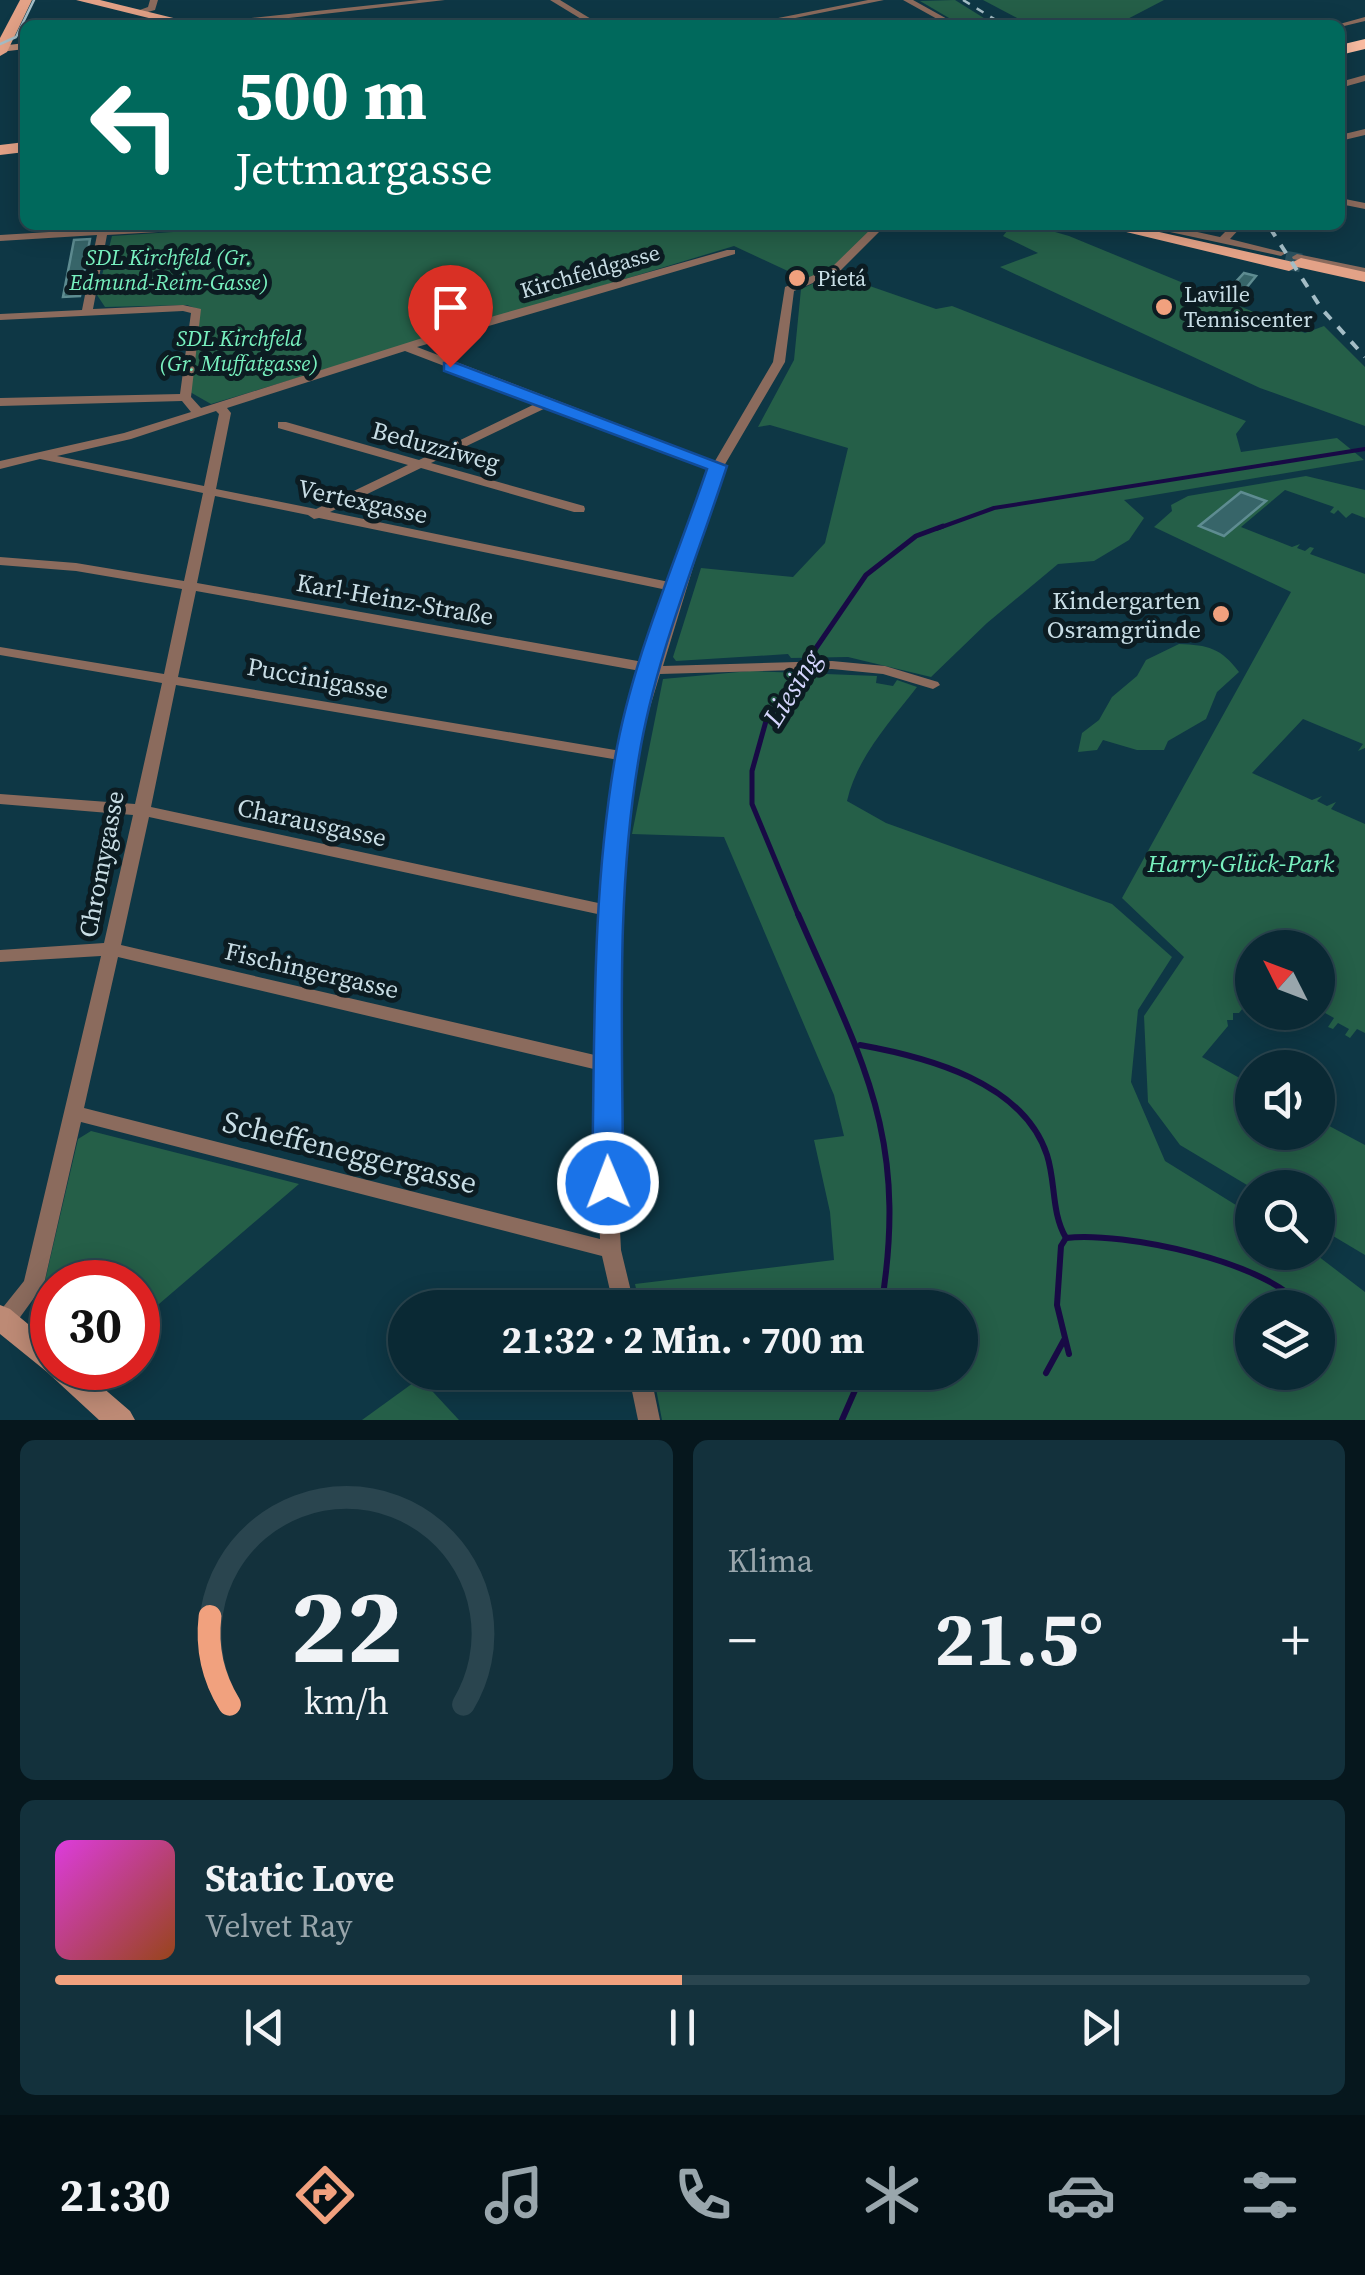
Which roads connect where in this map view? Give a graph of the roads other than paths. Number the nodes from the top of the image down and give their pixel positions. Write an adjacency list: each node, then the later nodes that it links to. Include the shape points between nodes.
1 (26, 0): 17 (main road)
2 (82, 0): 8 (main road)
3 (103, 0): 8 (main road)
4 (441, 0): 9 (street)
5 (554, 0): 14 (street)
6 (880, 0): 15 (street)
7 (907, 0): 16 (street)
8 (147, 8): 10 (main road); 11 (main road)
9 (311, 14): 12 (street); 13 (street)
10 (181, 20)
11 (191, 20)
12 (246, 20)
13 (315, 20)
14 (588, 20)
15 (774, 20)
16 (945, 20)
17 (4, 50)
18 (1365, 132): 19 (street)
19 (1352, 135): 20 (street); 21 (street)
20 (1345, 137)
21 (1365, 148)
22 (92, 230): 29 (street)
23 (104, 230): 34 (street)
24 (876, 230): 46 (street, via 835,270 789,289 774,373)
25 (1130, 230): 32 (main road)
26 (1148, 230): 32 (main road)
27 (1157, 230): 30 (street)
28 (1233, 230): 30 (street)
29 (0, 238)
30 (1223, 240): 32 (street)
31 (731, 252): 36 (street, Kirchfeldgasse)
32 (1293, 262): 33 (main road)
33 (1365, 277)
34 (87, 312): 35 (street); 37 (street, via 197,311)
35 (0, 317)
36 (409, 348): 39 (street); 40 (street, Kirchfeldgasse)
37 (185, 397): 38 (street); 41 (street)
38 (0, 402)
39 (548, 402): 44 (street); 46 (street)
40 (220, 408): 41 (street, Kirchfeldgasse); 47 (street, Chromygasse, via 225,412)
41 (200, 414): 43 (street, Kirchfeldgasse)
42 (282, 424): 44 (street, Beduzziweg)
43 (41, 456): 45 (street, Kirchfeldgasse); 47 (street, Vertexgasse)
44 (418, 464): 48 (street, Beduzziweg); 49 (street)
45 (0, 465)
46 (718, 466): 52 (street)
47 (209, 492): 49 (street, Vertexgasse); 51 (street, Chromygasse)
48 (579, 509)
49 (314, 514): 52 (street, Vertexgasse)
50 (0, 562): 51 (street, Karl-Heinz-Straße)
51 (189, 586): 54 (street, Karl-Heinz-Straße); 55 (street, Chromygasse)
52 (677, 588): 54 (street)
53 (0, 651): 55 (street, Puccinigasse)
54 (651, 668): 56 (street, Karl-Heinz-Straße, via 832,665 886,670); 57 (street)
55 (168, 678): 57 (street, Puccinigasse); 59 (street, Chromygasse)
56 (933, 685)
57 (627, 757): 60 (street)
58 (0, 799): 59 (street, Charausgasse)
59 (140, 810): 60 (street, Charausgasse); 61 (street, Chromygasse)
60 (611, 912): 63 (street)
61 (112, 948): 62 (street, Fischingergasse); 63 (street, Fischingergasse); 64 (street, Chromygasse)
62 (0, 956)
63 (611, 1066): 65 (street)
64 (74, 1112): 65 (street, Scheffeneggergasse); 67 (street, Chromygasse, via 34,1284)
65 (611, 1250): 66 (street)
66 (621, 1290)
67 (2, 1319): 68 (street)
68 (30, 1343)
69 (85, 1390): 71 (street)
70 (643, 1390): 72 (street)
71 (120, 1420)
72 (649, 1420)

